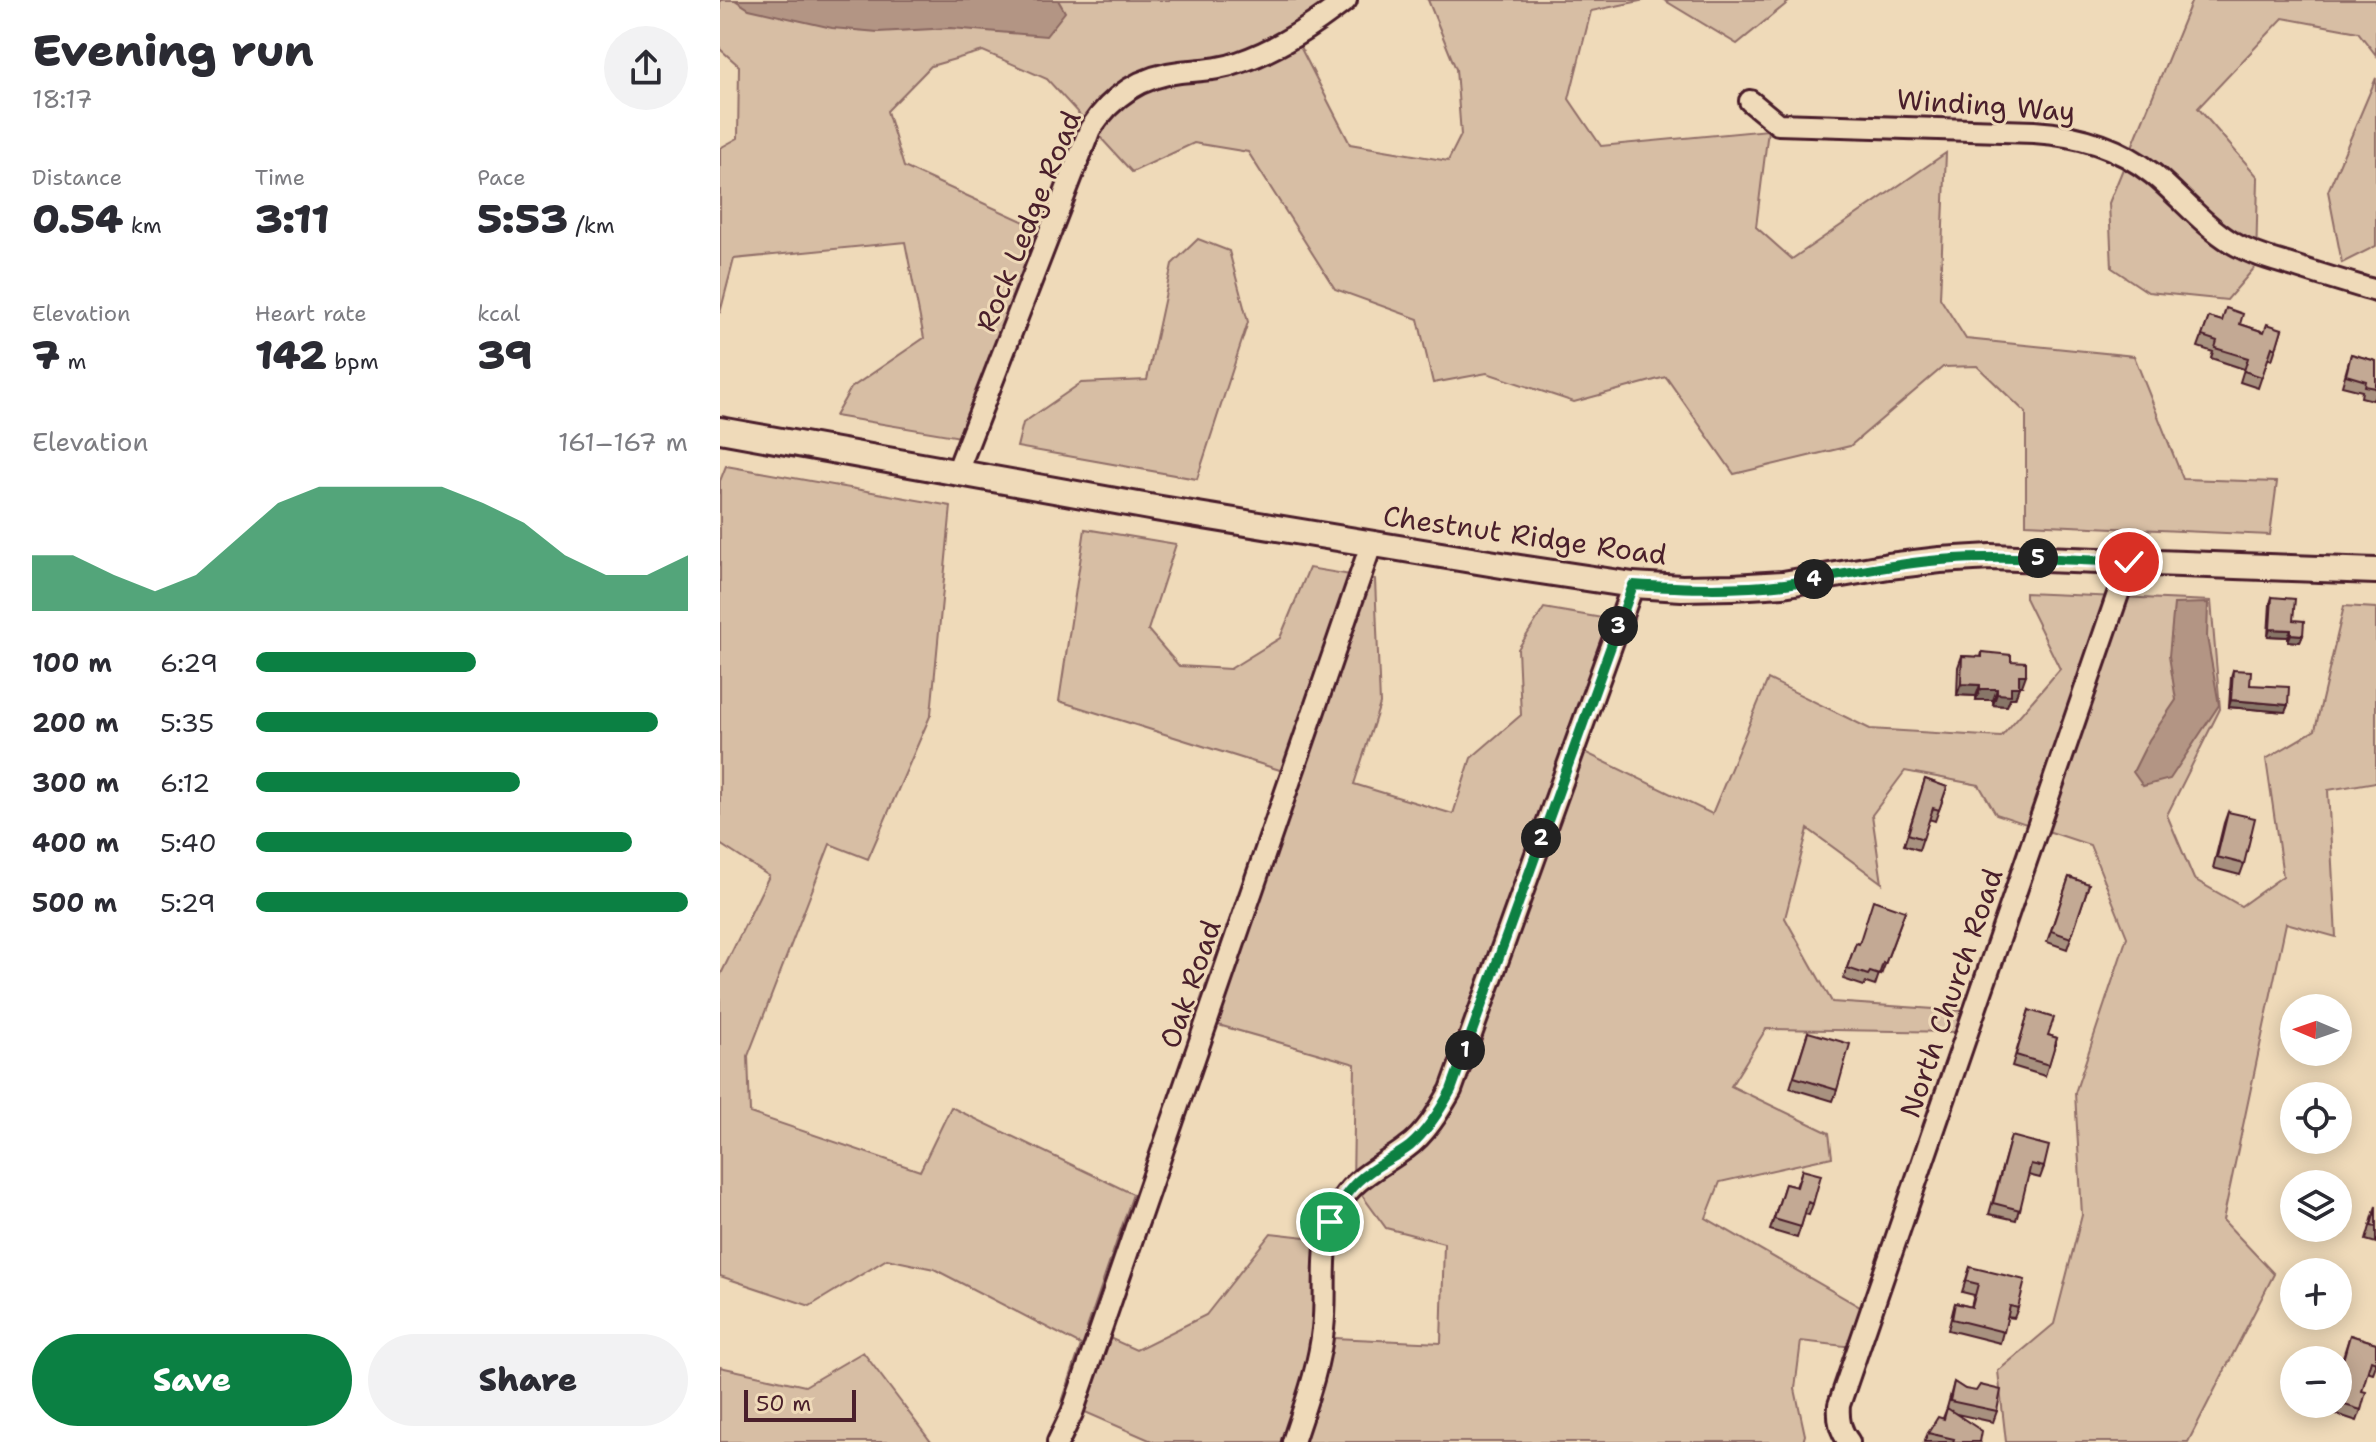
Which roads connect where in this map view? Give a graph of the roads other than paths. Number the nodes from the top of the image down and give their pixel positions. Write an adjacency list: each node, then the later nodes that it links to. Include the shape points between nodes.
1 (1346, 0): 5 (street, Rock Ledge Road, via 1264,53 1210,71 1153,78 1131,87 1101,113 1090,129)
2 (1750, 101): 3 (street, Winding Way, via 1778,124 2083,138 2153,174 2233,243)
3 (2376, 291)
4 (720, 430): 5 (main road, Chestnut Ridge Road)
5 (957, 472): 6 (main road, Chestnut Ridge Road)
6 (1372, 542): 9 (main road, Chestnut Ridge Road); 10 (street, Oak Road, via 1077,1400)
7 (2129, 562): 8 (main road, Chestnut Ridge Road); 9 (main road, Chestnut Ridge Road, via 1991,557 1889,566 1783,584); 12 (street, North Church Road, via 1839,1405 1838,1419)
8 (2376, 571)
9 (1633, 585): 11 (street, via 1451,1090 1438,1114 1408,1147 1352,1186 1330,1222 1323,1329)
10 (1058, 1442)
11 (1293, 1442)
12 (1849, 1442)

